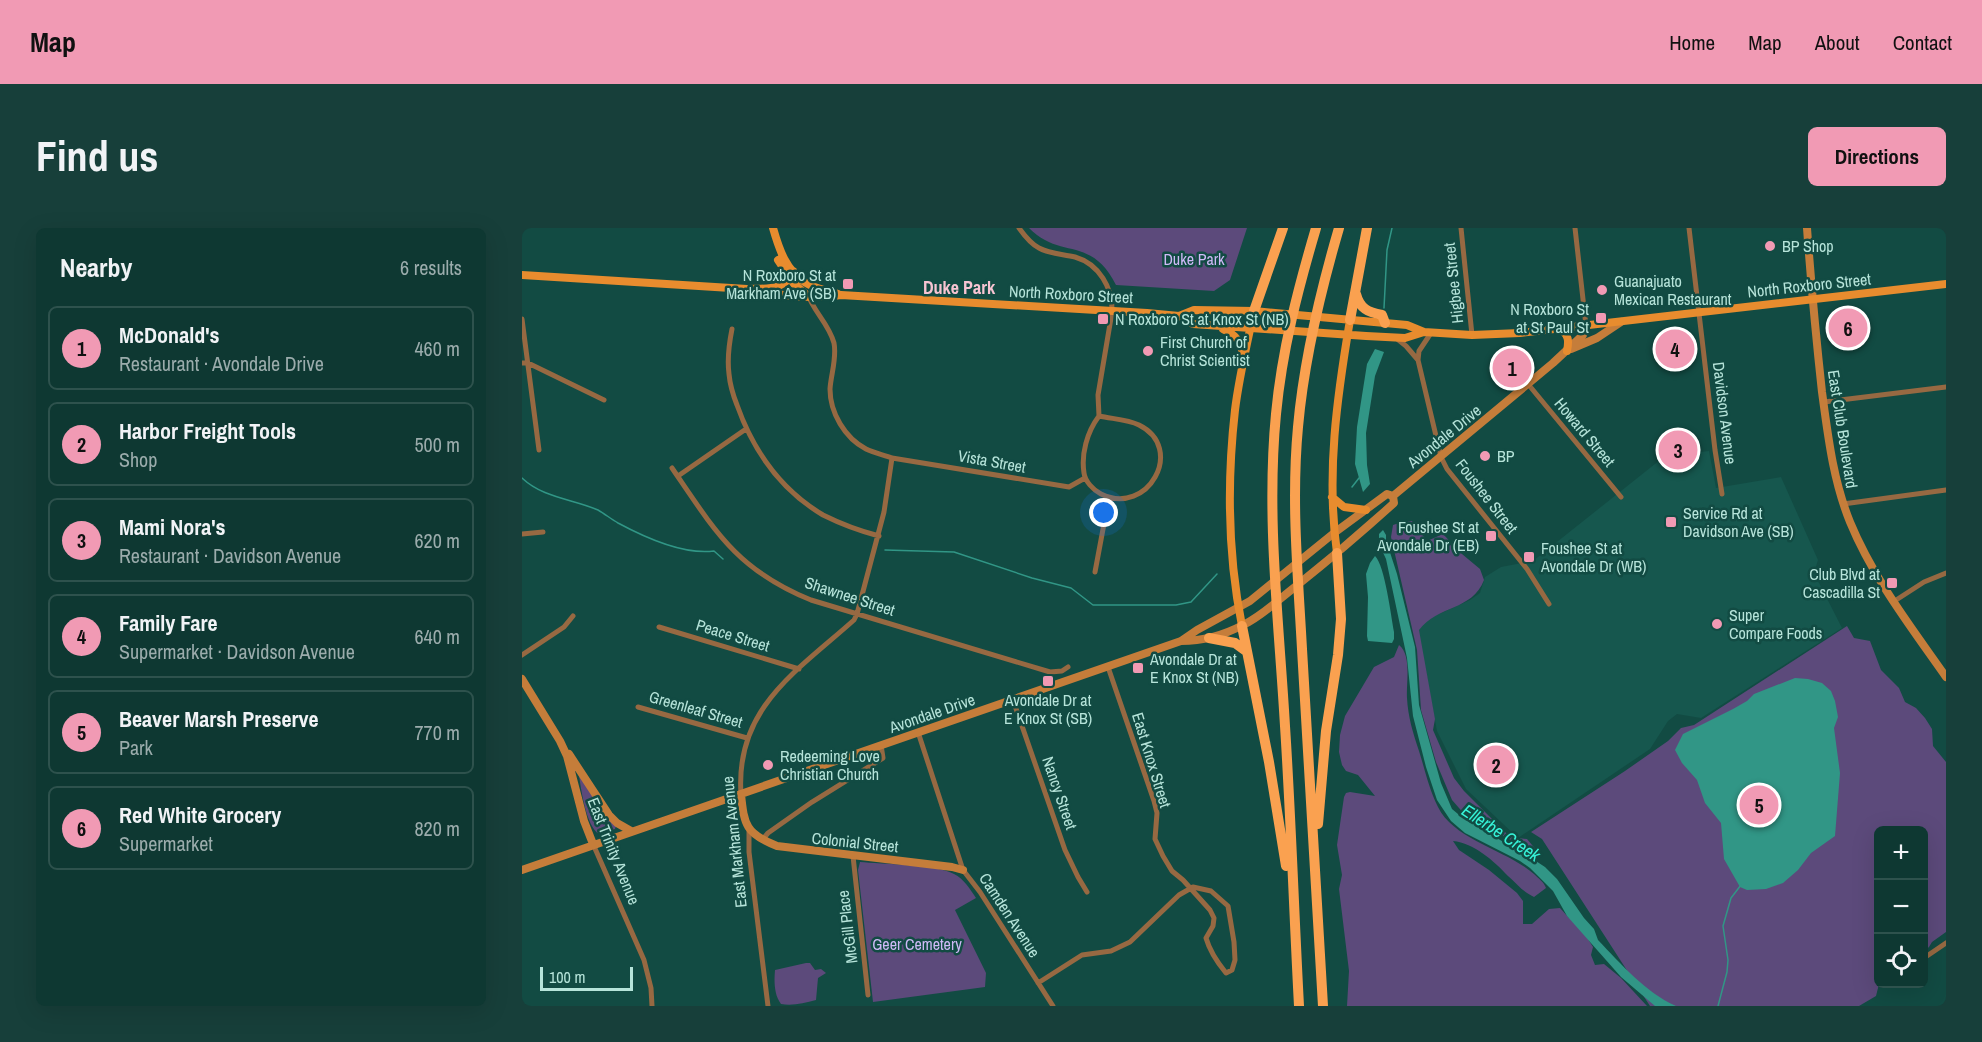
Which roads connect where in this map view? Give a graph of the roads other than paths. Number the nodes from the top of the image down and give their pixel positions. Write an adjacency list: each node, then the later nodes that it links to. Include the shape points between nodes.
1 (767, 228): 13 (main road, via 777,258)
2 (773, 228): 13 (main road)
3 (1019, 228): 22 (street, via 1038,248 1090,264 1107,286)
4 (1283, 228): 21 (highway)
5 (1316, 228): 102 (highway, via 1285,352 1273,458 1274,554)
6 (1340, 228): 97 (highway, via 1308,352 1296,449 1299,608)
7 (1367, 228): 17 (highway)
8 (1461, 228): 36 (street, Higbee Street)
9 (1575, 228): 30 (street)
10 (1689, 228): 23 (street, Davidson Avenue)
11 (1807, 228): 20 (main road, East Club Boulevard)
12 (522, 275): 16 (main road, North Roxboro Street)
13 (791, 275): 14 (main road); 16 (main road, North Roxboro Street, via 781,286); 19 (main road, via 799,290)
14 (806, 283): 18 (main road); 19 (street)
15 (1946, 284): 20 (main road, North Roxboro Street)
16 (747, 289): 19 (main road, North Roxboro Street)
17 (1356, 292): 26 (highway); 28 (highway, via 1364,309 1382,315)
18 (841, 295): 19 (main road, North Roxboro Street); 22 (main road, North Roxboro Street)
19 (808, 296): 50 (street, via 830,330 834,344 830,389 835,414 852,439 867,450)
20 (1812, 299): 23 (main road, North Roxboro Street); 45 (main road, East Club Boulevard)
21 (1254, 311): 24 (main road, North Roxboro Street, via 1194,310); 26 (main road, North Roxboro Street); 31 (main road)
22 (1112, 312): 24 (main road, North Roxboro Street); 46 (street, via 1098,395)
23 (1698, 312): 27 (main road, North Roxboro Street); 55 (street, Davidson Avenue)
24 (1179, 316): 29 (main road, North Roxboro Street, via 1193,324)
25 (522, 319): 41 (street)
26 (1350, 320): 28 (main road, North Roxboro Street); 35 (main road)
27 (1622, 321): 30 (main road, North Roxboro Street); 38 (main road, Avondale Drive)
28 (1385, 323): 34 (main road, North Roxboro Street)
29 (1217, 326): 31 (main road, North Roxboro Street); 39 (main road, via 1236,338)
30 (1586, 326): 33 (main road, North Roxboro Street); 38 (main road, Avondale Drive, via 1583,335)
31 (1250, 328): 35 (main road, North Roxboro Street); 39 (main road)
32 (732, 329): 47 (street, via 730,382)
33 (1560, 329): 36 (main road, North Roxboro Street); 38 (main road, via 1569,341)
34 (1427, 332): 36 (main road, North Roxboro Street); 37 (main road, North Roxboro Street); 40 (street)
35 (1348, 335): 37 (main road, North Roxboro Street); 58 (main road, via 1334,427)
36 (1472, 335)
37 (1394, 337): 40 (street)
38 (1567, 351): 42 (main road, Avondale Drive)
39 (1244, 359): 71 (main road, via 1235,408 1230,486)
40 (1418, 360): 49 (street, Foushee Street)
41 (525, 363): 44 (street); 48 (street)
42 (1528, 384): 49 (main road, Avondale Drive); 59 (street, Howard Street)
43 (1946, 387): 45 (street)
44 (604, 400)
45 (1824, 402): 60 (main road, East Club Boulevard)
46 (1099, 416): 53 (street, via 1090,428 1083,466); 57 (street, via 1139,425 1152,436 1160,453 1160,467 1150,485 1134,496)
47 (746, 429): 52 (street); 65 (street, via 762,457 792,491 824,515)
48 (539, 450)
49 (1441, 457): 56 (main road, Avondale Drive); 70 (street, Foushee Street)
50 (892, 458): 53 (street, Vista Street, via 1068,487); 65 (street, East Markham Avenue)
51 (672, 468): 52 (street, Shawnee Street)
52 (678, 476): 72 (street, Shawnee Street, via 722,539 748,564 776,584)
53 (1085, 478): 57 (street, via 1095,490)
54 (1946, 490): 60 (street)
55 (1722, 494)
56 (1393, 496): 61 (main road, Avondale Drive, via 1387,494); 66 (main road, Avondale Drive, via 1394,503)
57 (1109, 497): 67 (street)
58 (1332, 497): 61 (main road, via 1344,507); 63 (main road)
59 (1621, 497)
60 (1843, 504): 69 (main road, East Club Boulevard)
61 (1366, 510): 63 (main road, Avondale Drive)
62 (543, 532): 64 (street)
63 (1334, 533): 66 (main road); 71 (main road, Avondale Drive)
64 (522, 534)
65 (879, 536): 72 (street, East Markham Avenue)
66 (1337, 553): 74 (main road, Avondale Drive); 97 (highway, via 1341,619 1323,759)
67 (1095, 572)
68 (1946, 573): 69 (street)
69 (1893, 602): 83 (main road, East Club Boulevard)
70 (1549, 604)
71 (1238, 607): 74 (main road); 77 (main road, Avondale Drive)
72 (857, 614): 80 (street, Shawnee Street, via 1050,672); 82 (street, East Markham Avenue)
73 (573, 616): 79 (street, via 564,627)
74 (1242, 626): 76 (main road, Avondale Drive); 78 (highway)
75 (659, 627): 82 (street, Peace Street)
76 (1209, 638): 77 (main road, Avondale Drive); 78 (highway, via 1234,643)
77 (1181, 641): 81 (main road, Avondale Drive)
78 (1246, 651): 102 (highway)
79 (522, 655)
80 (1068, 667)
81 (1108, 667): 85 (main road, Avondale Drive); 100 (street, East Knox Street, via 1154,801 1155,839 1172,871)
82 (798, 669): 88 (street, East Markham Avenue, via 768,699)
83 (1946, 677)
84 (522, 681): 89 (main road, East Trinity Avenue)
85 (1013, 700): 87 (main road, Avondale Drive); 101 (street, Nancy Street, via 1065,850)
86 (638, 707): 88 (street, Greenleaf Street)
87 (918, 732): 90 (main road, Avondale Drive); 99 (street, Camden Avenue)
88 (747, 738): 91 (street, East Markham Avenue, via 741,765)
89 (560, 741): 93 (main road, via 609,815); 95 (main road, East Trinity Avenue)
90 (881, 745): 91 (main road, Avondale Drive); 94 (street, via 883,758 812,802)
91 (741, 794): 92 (main road, East Markham Avenue); 93 (main road, Avondale Drive)
92 (749, 830): 94 (main road, Colonial Street); 108 (street, East Markham Avenue)
93 (631, 831): 95 (main road, Avondale Drive)
94 (762, 840): 96 (main road, Colonial Street, via 777,846)
95 (593, 844): 98 (main road, Avondale Drive); 107 (street, East Trinity Avenue, via 644,960)
96 (853, 856): 99 (main road, Colonial Street); 106 (street, McGill Place)
97 (1316, 869): 111 (highway)
98 (522, 870)
99 (963, 870): 105 (street, Camden Avenue)
100 (1190, 888): 100 (street, East Knox Street, via 1214,918 1206,938 1226,974 1235,960 1228,906 1210,891 1197,886); 105 (street, via 1130,942 1111,951 1082,955)
101 (1087, 892)
102 (1294, 914): 110 (highway)
103 (1946, 943): 104 (street)
104 (1928, 955)
105 (1038, 983): 109 (street, Camden Avenue)
106 (868, 995)
107 (652, 1006)
108 (768, 1006)
109 (1053, 1006)
110 (1299, 1006)
111 (1323, 1006)

